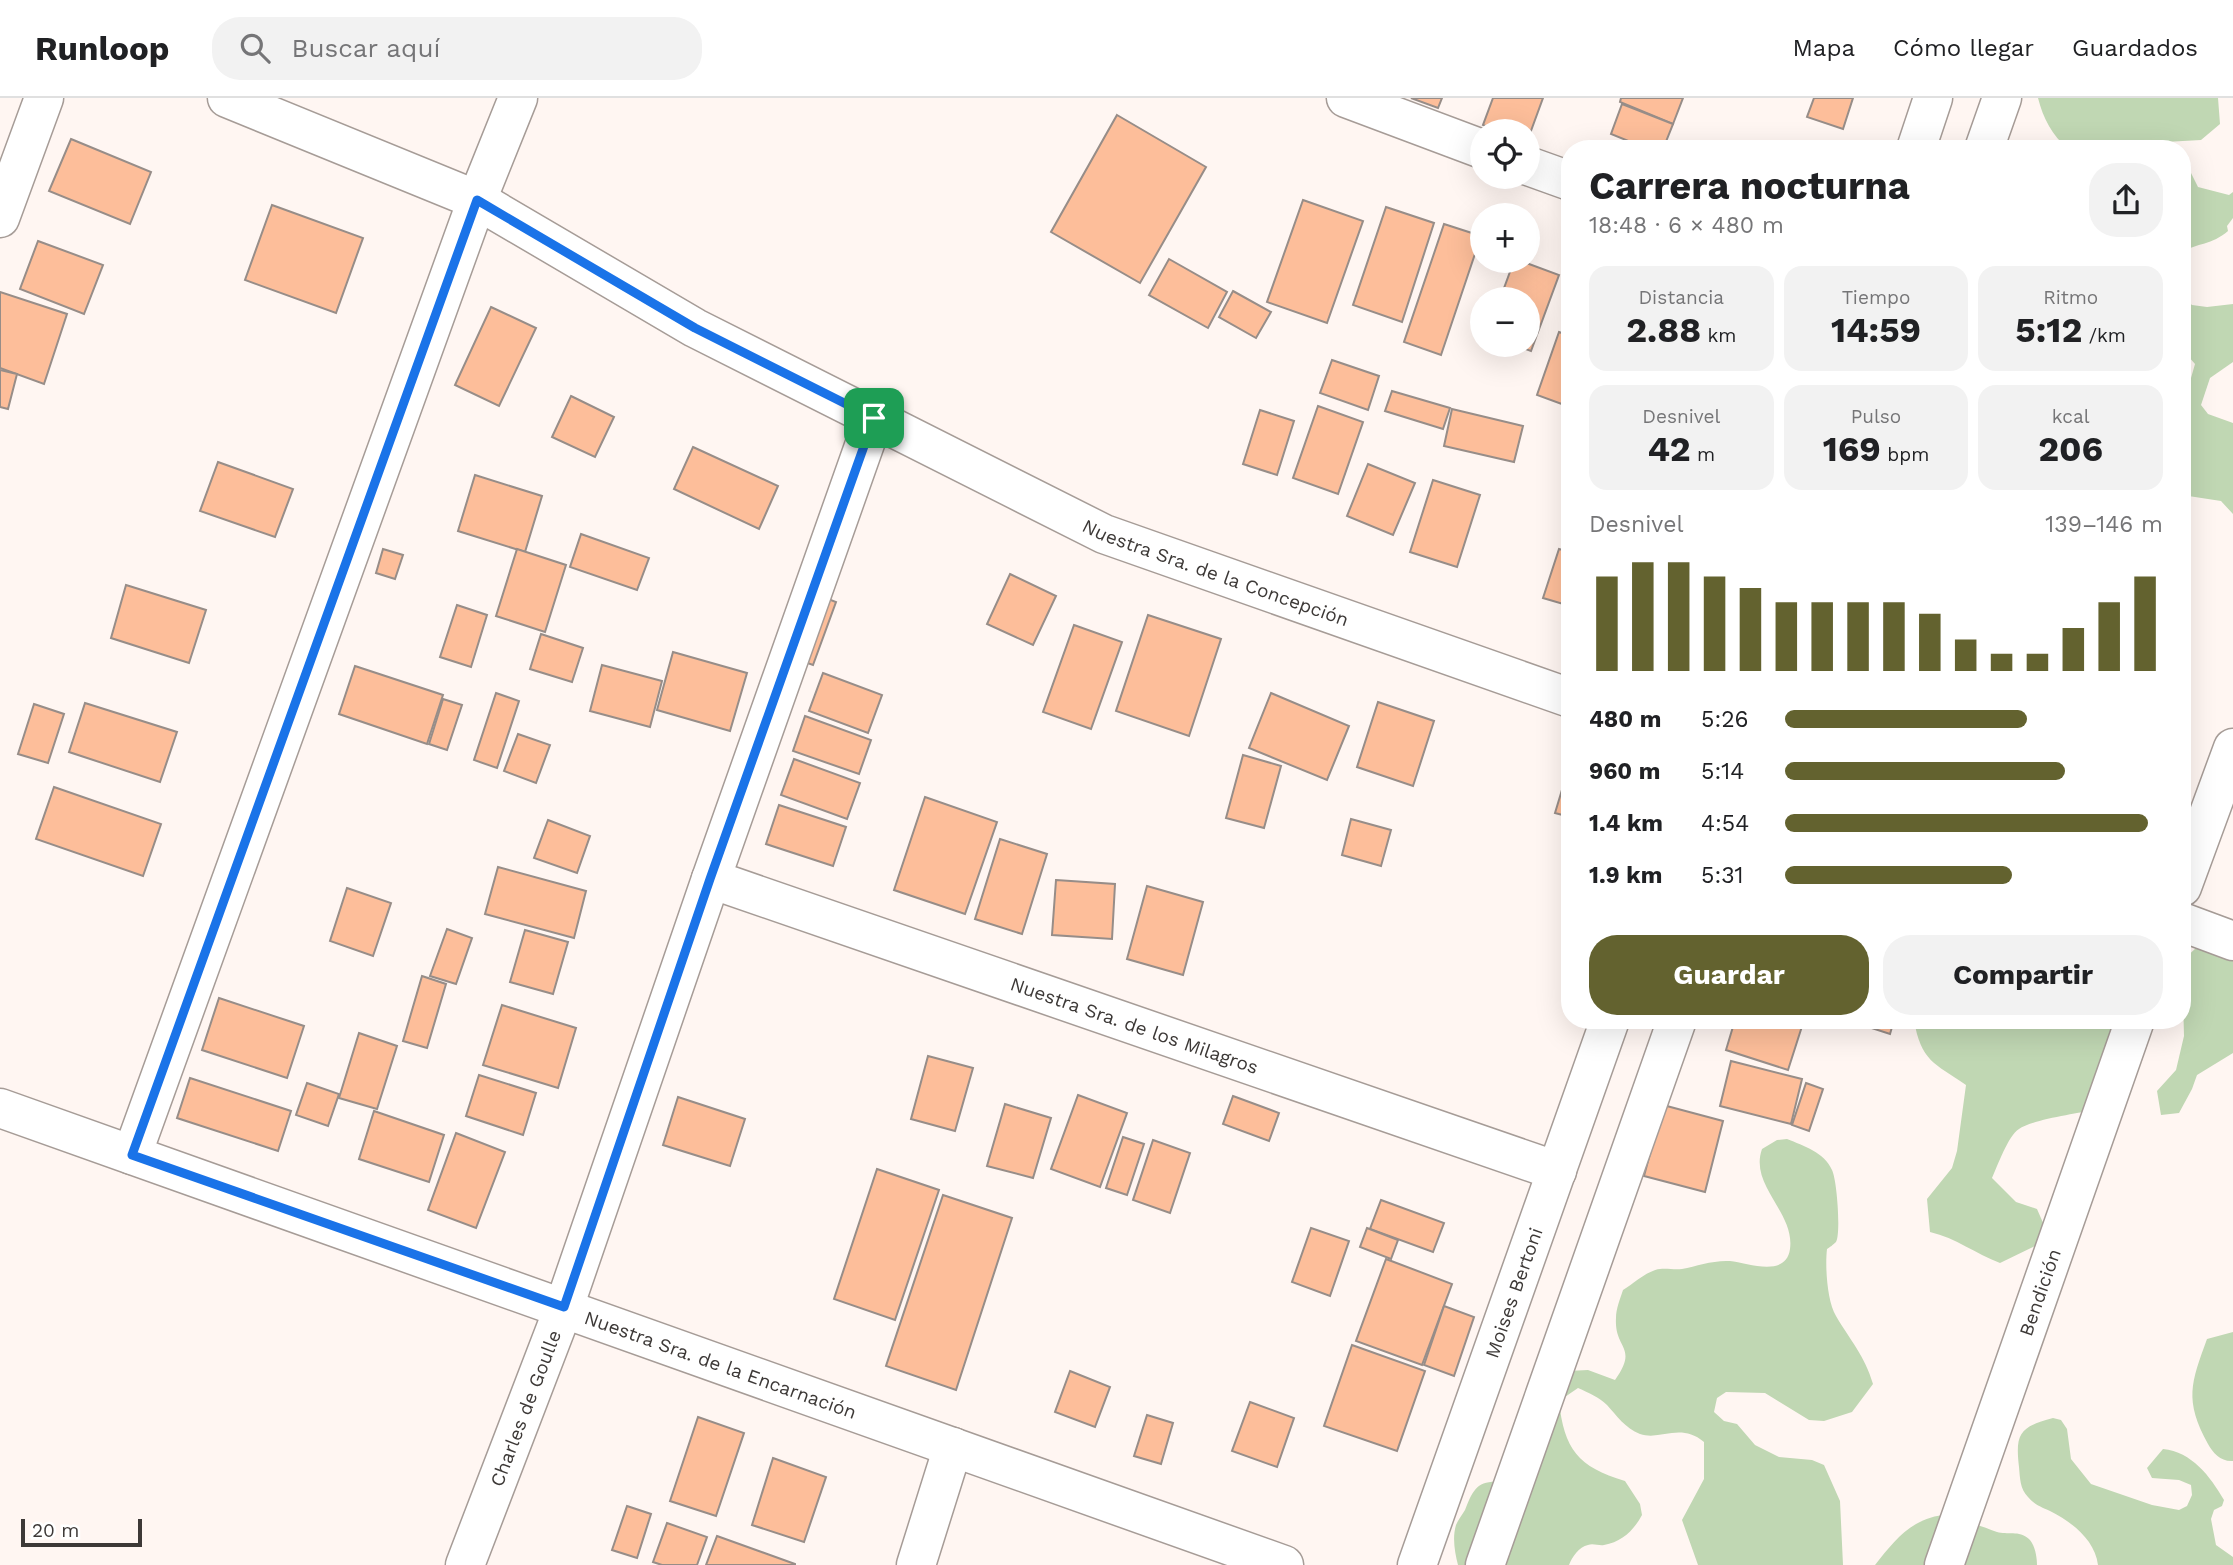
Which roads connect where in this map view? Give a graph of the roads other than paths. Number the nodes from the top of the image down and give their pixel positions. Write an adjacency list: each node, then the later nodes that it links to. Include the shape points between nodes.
1 (44, 98): 10 (street)
2 (227, 98): 13 (street, Nuestra Sra. de la Concepción)
3 (518, 98): 13 (street)
4 (1346, 98): 9 (street)
5 (1933, 98): 7 (street)
6 (2002, 98): 8 (street)
7 (1919, 140)
8 (1987, 140)
9 (1470, 144)
10 (9, 165): 14 (street)
11 (1540, 170): 12 (street)
12 (1561, 178)
13 (477, 200): 15 (street, Nuestra Sra. de la Concepción, via 695,328); 26 (street)
14 (0, 218)
15 (874, 418): 16 (street, Nuestra Sra. de la Concepción, via 1104,534); 19 (street, Charles de Goulle)
16 (1561, 695)
17 (2233, 748): 18 (street)
18 (2191, 862)
19 (710, 879): 27 (street, Nuestra Sra. de los Milagros); 28 (street, Charles de Goulle)
20 (2191, 925): 21 (street)
21 (2233, 941)
22 (1607, 1029): 27 (street, Moises Bertoni)
23 (1673, 1029): 34 (street)
24 (2132, 1029): 35 (street, Bendición)
25 (0, 1108): 26 (street, Nuestra Sra. de la Encarnación)
26 (132, 1155): 28 (street, Nuestra Sra. de la Encarnación)
27 (1557, 1171): 33 (street, Moises Bertoni)
28 (564, 1307): 29 (street, Nuestra Sra. de la Encarnación); 30 (street, Charles de Goulle)
29 (953, 1447): 31 (street); 32 (street, Nuestra Sra. de la Encarnación)
30 (466, 1565)
31 (916, 1565)
32 (1284, 1565)
33 (1417, 1565)
34 (1485, 1565)
35 (1944, 1565)

